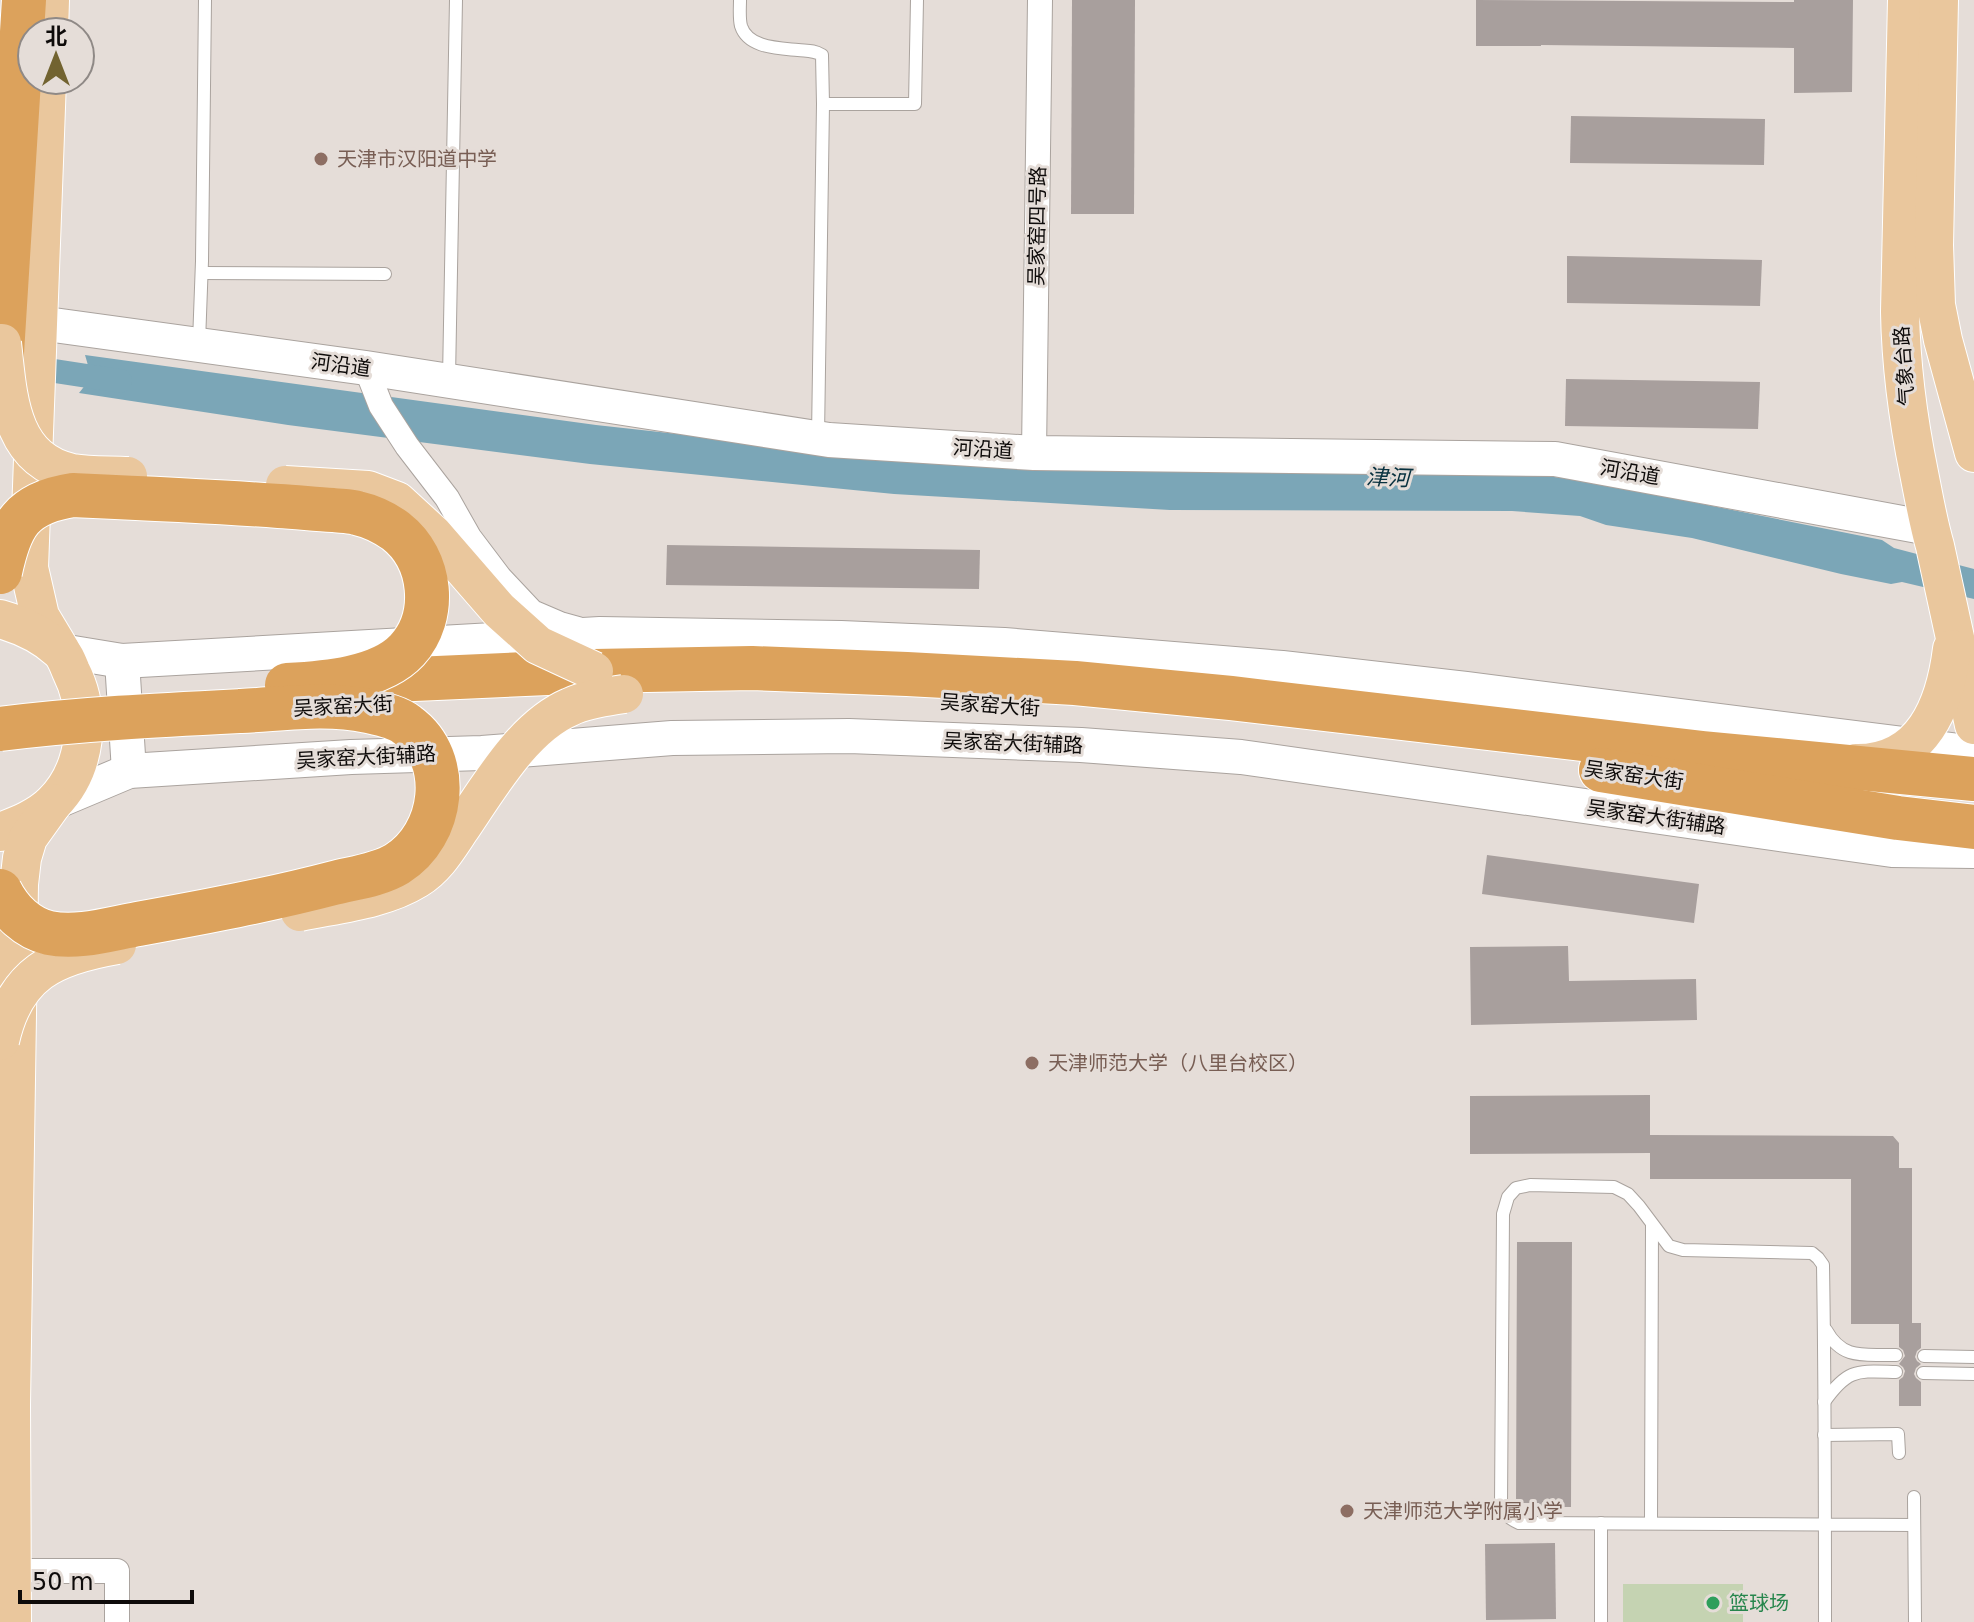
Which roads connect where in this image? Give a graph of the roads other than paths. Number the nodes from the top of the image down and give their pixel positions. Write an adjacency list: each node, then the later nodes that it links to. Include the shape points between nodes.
1 (24, 0): 13 (highway)
2 (205, 0): 11 (lane)
3 (456, 0): 16 (lane)
4 (740, 0): 10 (lane, via 746,37 822,55)
5 (917, 0): 10 (lane, via 915,104)
6 (1040, 0): 19 (street, 吴家窑四号路)
7 (1907, 0): 21 (main road, 气象台路, via 1901,361)
8 (1939, 0): 20 (main road, 气象台路, via 1936,305)
9 (46, 96): 13 (main road)
10 (823, 104): 18 (lane)
11 (202, 273): 12 (lane); 14 (lane)
12 (385, 274)
13 (27, 330): 14 (street, 河沿道); 17 (highway, bridge); 27 (main road, bridge, via 8,396 25,441 45,462 83,474 368,490 397,501 538,645)
14 (199, 345): 15 (street, 河沿道)
15 (366, 368): 16 (street, 河沿道); 27 (street, via 381,406 500,578 532,612 560,624)
16 (449, 381): 18 (street, 河沿道)
17 (18, 403): 25 (main road, via 29,568 40,616)
18 (818, 438): 19 (street, 河沿道)
19 (1034, 453): 21 (street, 河沿道, via 1555,459)
20 (1974, 453)
21 (1932, 537): 24 (main road, 气象台路)
22 (0, 572): 28 (highway, bridge, via 17,522 57,497 356,512 396,531 407,543 419,561 427,614 407,650)
23 (0, 619): 25 (main road, via 23,626)
24 (1954, 630): 32 (main road, via 1940,703); 33 (main road, 气象台路)
25 (61, 651): 26 (street); 38 (main road, via 84,713 82,750 70,781)
26 (122, 661): 27 (street); 35 (street)
27 (606, 666): 28 (highway, 吴家窑大街, bridge); 31 (highway, 吴家窑大街, via 1075,683 1246,700); 32 (street, via 915,641 1004,645 1282,668); 42 (main road, bridge, via 505,765 440,860 420,878 359,900 55,961 14,1000)
28 (321, 695): 29 (highway, 吴家窑大街, bridge, via 189,690); 30 (highway, 吴家窑大街, bridge, via 195,713); 41 (highway, bridge, via 406,723 421,737 433,761 439,794 436,814 415,849 397,864 217,910 73,934 35,930)
29 (0, 704)
30 (0, 729)
31 (1511, 744): 34 (highway, 吴家窑大街); 36 (highway, 吴家窑大街)
32 (1912, 744): 33 (street); 34 (main road, via 1885,761)
33 (1969, 755): 34 (highway, 吴家窑大街); 37 (highway)
34 (1824, 763): 37 (main road, via 1872,774)
35 (129, 771): 38 (street, 吴家窑大街辅路); 40 (street, 吴家窑大街辅路, via 672,738 849,736 1241,757 1892,850)
36 (1684, 782): 37 (highway, via 1765,778); 40 (highway, 吴家窑大街)
37 (1909, 790): 40 (main road)
38 (53, 803): 39 (main road); 59 (main road, via 28,838 19,884)
39 (0, 832)
40 (1971, 834)
41 (0, 891)
42 (0, 1041)
43 (1652, 1225): 44 (lane, via 1669,1246 1683,1250 1812,1253 1823,1265); 55 (lane, via 1628,1194 1614,1187 1516,1188 1503,1214 1501,1506 1519,1523); 56 (lane)
44 (1824, 1327): 45 (lane, via 1832,1343 1852,1354); 51 (lane)
45 (1896, 1355)
46 (1924, 1356): 47 (lane)
47 (1974, 1357)
48 (1896, 1372): 51 (lane, via 1861,1371 1846,1377)
49 (1923, 1373): 50 (lane)
50 (1974, 1374)
51 (1824, 1402): 52 (lane)
52 (1824, 1435): 53 (lane, via 1898,1434); 57 (lane)
53 (1899, 1453)
54 (1914, 1497): 58 (lane)
55 (1601, 1523): 56 (lane); 62 (lane)
56 (1651, 1523): 57 (lane)
57 (1825, 1525): 58 (lane); 63 (lane)
58 (1914, 1525): 64 (lane)
59 (11, 1571): 60 (main road); 61 (street, via 117,1571)
60 (12, 1622)
61 (117, 1622)
62 (1601, 1622)
63 (1825, 1622)
64 (1915, 1622)

